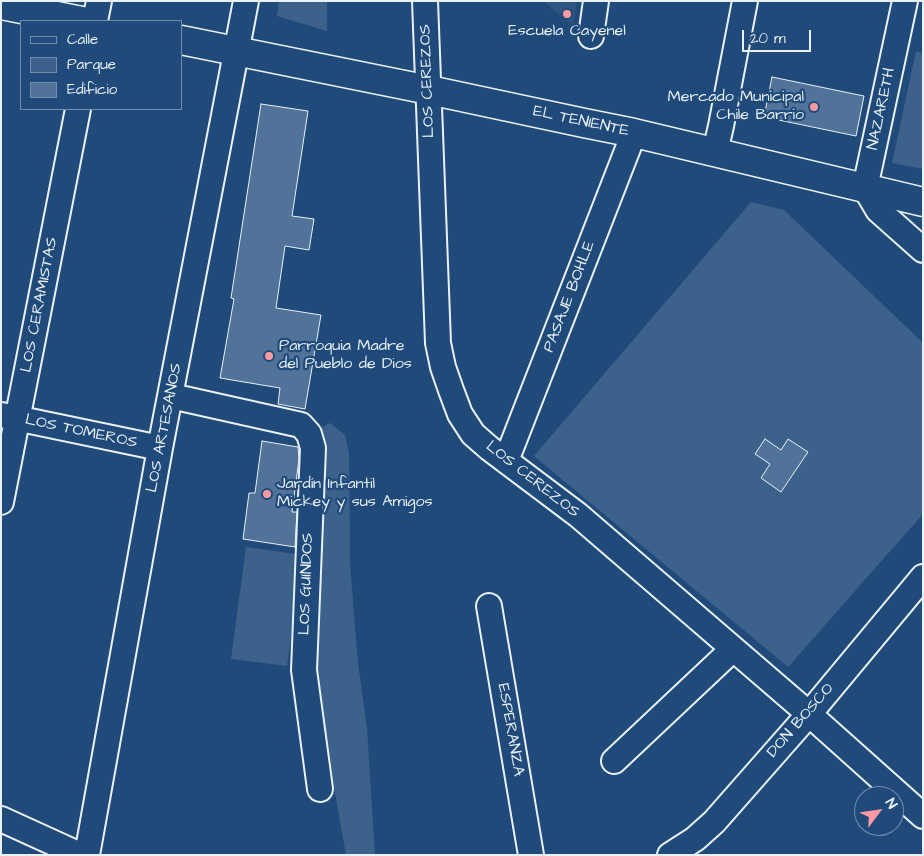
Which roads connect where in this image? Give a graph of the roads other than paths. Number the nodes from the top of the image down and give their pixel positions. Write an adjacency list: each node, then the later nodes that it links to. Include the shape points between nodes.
1 (100, 1): 9 (street)
2 (246, 1): 12 (street, LOS ARTESANOS)
3 (425, 1): 13 (street, LOS CEREZOS)
4 (596, 1): 10 (street)
5 (745, 1): 16 (street)
6 (905, 1): 17 (street, NAZARETH)
7 (1, 5): 8 (main road)
8 (77, 20)
9 (96, 20)
10 (591, 36)
11 (182, 40): 12 (main road, EL TENIENTE)
12 (237, 52): 13 (main road, EL TENIENTE); 20 (street, LOS ARTESANOS)
13 (429, 90): 15 (main road, EL TENIENTE); 23 (street, LOS CEREZOS, via 438,343 460,414 473,434)
14 (78, 110): 21 (street, LOS CERAMISTAS)
15 (634, 133): 16 (main road, EL TENIENTE); 23 (street, PASAJE BOHLE)
16 (714, 152): 17 (main road, EL TENIENTE)
17 (864, 188): 18 (main road, EL TENIENTE); 19 (street, via 878,210)
18 (923, 202)
19 (923, 250)
20 (171, 396): 22 (street, LOS ARTESANOS); 30 (street, LOS GUINDOS, via 300,425 309,434 313,448 304,670)
21 (9, 417): 22 (street, LOS TOMEROS); 24 (street, LOS CERAMISTAS)
22 (160, 448): 34 (street, LOS ARTESANOS)
23 (506, 461): 27 (street, LOS CEREZOS, via 578,515)
24 (1, 502)
25 (923, 577): 28 (street, DON BOSCO)
26 (489, 606): 35 (street, ESPERANZA)
27 (733, 649): 28 (street, LOS CEREZOS); 29 (street)
28 (809, 714): 31 (street, LOS CEREZOS); 36 (street, DON BOSCO, via 714,822)
29 (614, 761)
30 (320, 788)
31 (918, 801)
32 (1, 819): 33 (street)
33 (80, 855)
34 (87, 855)
35 (531, 855)
36 (670, 855)

